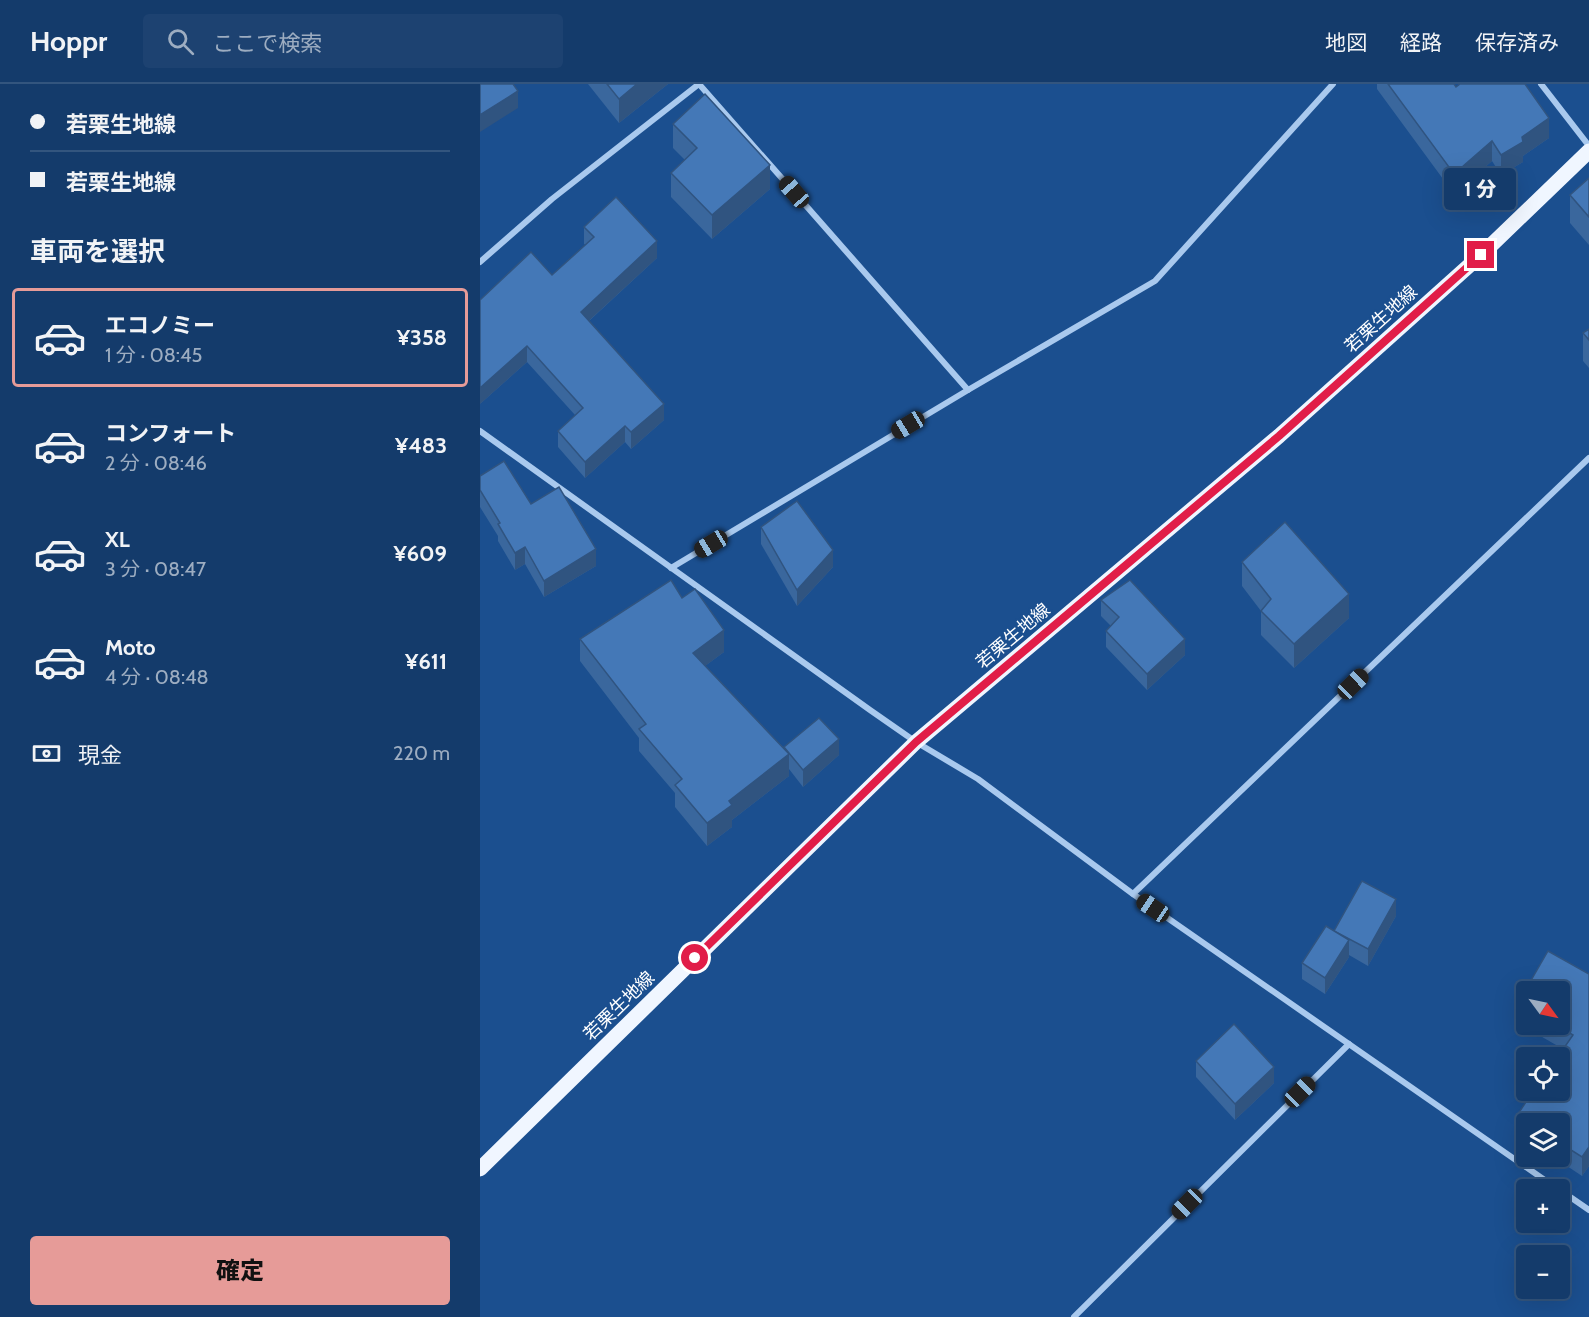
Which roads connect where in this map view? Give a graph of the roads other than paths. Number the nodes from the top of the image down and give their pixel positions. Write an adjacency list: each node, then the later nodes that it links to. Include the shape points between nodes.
1 (699, 84): 6 (street, via 552,199); 7 (street)
2 (1333, 84): 7 (street, via 1155,281)
3 (1541, 84): 4 (street)
4 (1589, 146)
5 (1589, 151): 11 (main road, 若栗生地線, via 1481,255 1279,436)
6 (480, 262)
7 (968, 390): 10 (street)
8 (480, 431): 10 (street)
9 (1589, 458): 12 (street)
10 (671, 568): 11 (street)
11 (916, 742): 12 (street, via 978,779); 14 (main road, 若栗生地線)
12 (1133, 894): 13 (street)
13 (1349, 1044): 15 (street); 18 (street)
14 (480, 1169)
15 (1544, 1179)
16 (1570, 1197): 17 (street)
17 (1589, 1210)
18 (1074, 1317)

